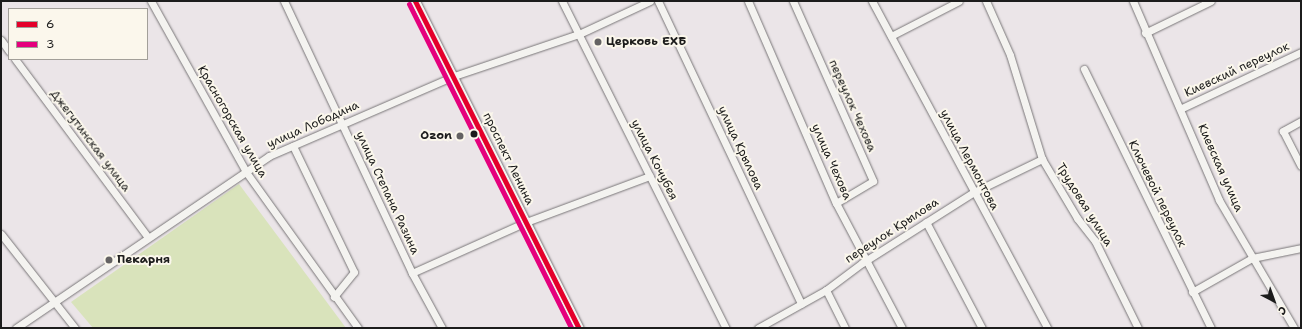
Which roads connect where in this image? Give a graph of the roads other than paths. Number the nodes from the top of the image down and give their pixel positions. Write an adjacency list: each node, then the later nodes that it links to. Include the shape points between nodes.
1 (151, 1): 29 (street, Красногорская улица)
2 (284, 1): 25 (street, улица Степана Разина)
3 (415, 1): 22 (main road, проспект Ленина)
4 (562, 1): 15 (street, улица Кочубея)
5 (650, 1): 15 (street, улица Лободина)
6 (658, 1): 45 (street, улица Крылова)
7 (748, 1): 32 (street, улица Чехова)
8 (793, 1): 32 (street, переулок Чехова, via 873,181)
9 (872, 1): 16 (street, улица Лермонтова)
10 (959, 1): 16 (street)
11 (986, 1): 27 (street, Трудовая улица, via 1010,54)
12 (1133, 1): 14 (street, Киевская улица)
13 (1211, 1): 14 (street)
14 (1145, 33): 23 (street, Киевская улица)
15 (579, 34): 22 (street, улица Лободина); 30 (street, улица Кочубея)
16 (891, 36): 31 (street, улица Лермонтова)
17 (1, 40): 18 (street)
18 (8, 50)
19 (1301, 52): 23 (street, Киевский переулок)
20 (16, 60): 36 (street, Джегутинская улица)
21 (1084, 69): 42 (street, Ключевой переулок)
22 (454, 76): 25 (street, улица Лободина); 33 (main road, проспект Ленина)
23 (1182, 108): 38 (street, Киевская улица, via 1220,200)
24 (1301, 121): 28 (street, via 1283,131)
25 (343, 124): 26 (street, улица Лободина); 40 (street, улица Степана Разина)
26 (293, 146): 29 (street, улица Лободина, via 269,156); 43 (street, via 354,272)
27 (1042, 159): 31 (street, переулок Крылова); 57 (street, Трудовая улица, via 1076,218 1095,241)
28 (1301, 166)
29 (246, 172): 36 (street, улица Лободина); 43 (street, Красногорская улица)
30 (650, 176): 33 (street); 51 (street, улица Кочубея)
31 (974, 192): 34 (street, переулок Крылова); 56 (street, улица Лермонтова)
32 (836, 203): 39 (street, улица Чехова)
33 (526, 222): 40 (street); 50 (main road, проспект Ленина)
34 (926, 222): 39 (street, переулок Крылова); 55 (street)
35 (1, 234): 44 (street)
36 (147, 236): 44 (street, улица Лободина)
37 (1301, 248): 38 (street)
38 (1252, 258): 42 (street); 59 (street, Киевская улица)
39 (866, 260): 41 (street, переулок Крылова); 54 (street, улица Чехова)
40 (412, 273): 49 (street, улица Степана Разина)
41 (826, 290): 45 (street, переулок Крылова); 53 (street)
42 (1192, 292): 58 (street, Ключевой переулок)
43 (334, 297): 48 (street, Красногорская улица)
44 (53, 302): 46 (street, улица Лободина); 47 (street)
45 (801, 304): 52 (street, переулок Крылова)
46 (16, 328)
47 (75, 328)
48 (358, 328)
49 (442, 328)
50 (579, 328)
51 (726, 328)
52 (758, 328)
53 (845, 328)
54 (902, 328)
55 (982, 328)
56 (1047, 328)
57 (1138, 328)
58 (1212, 328)
59 (1294, 328)

